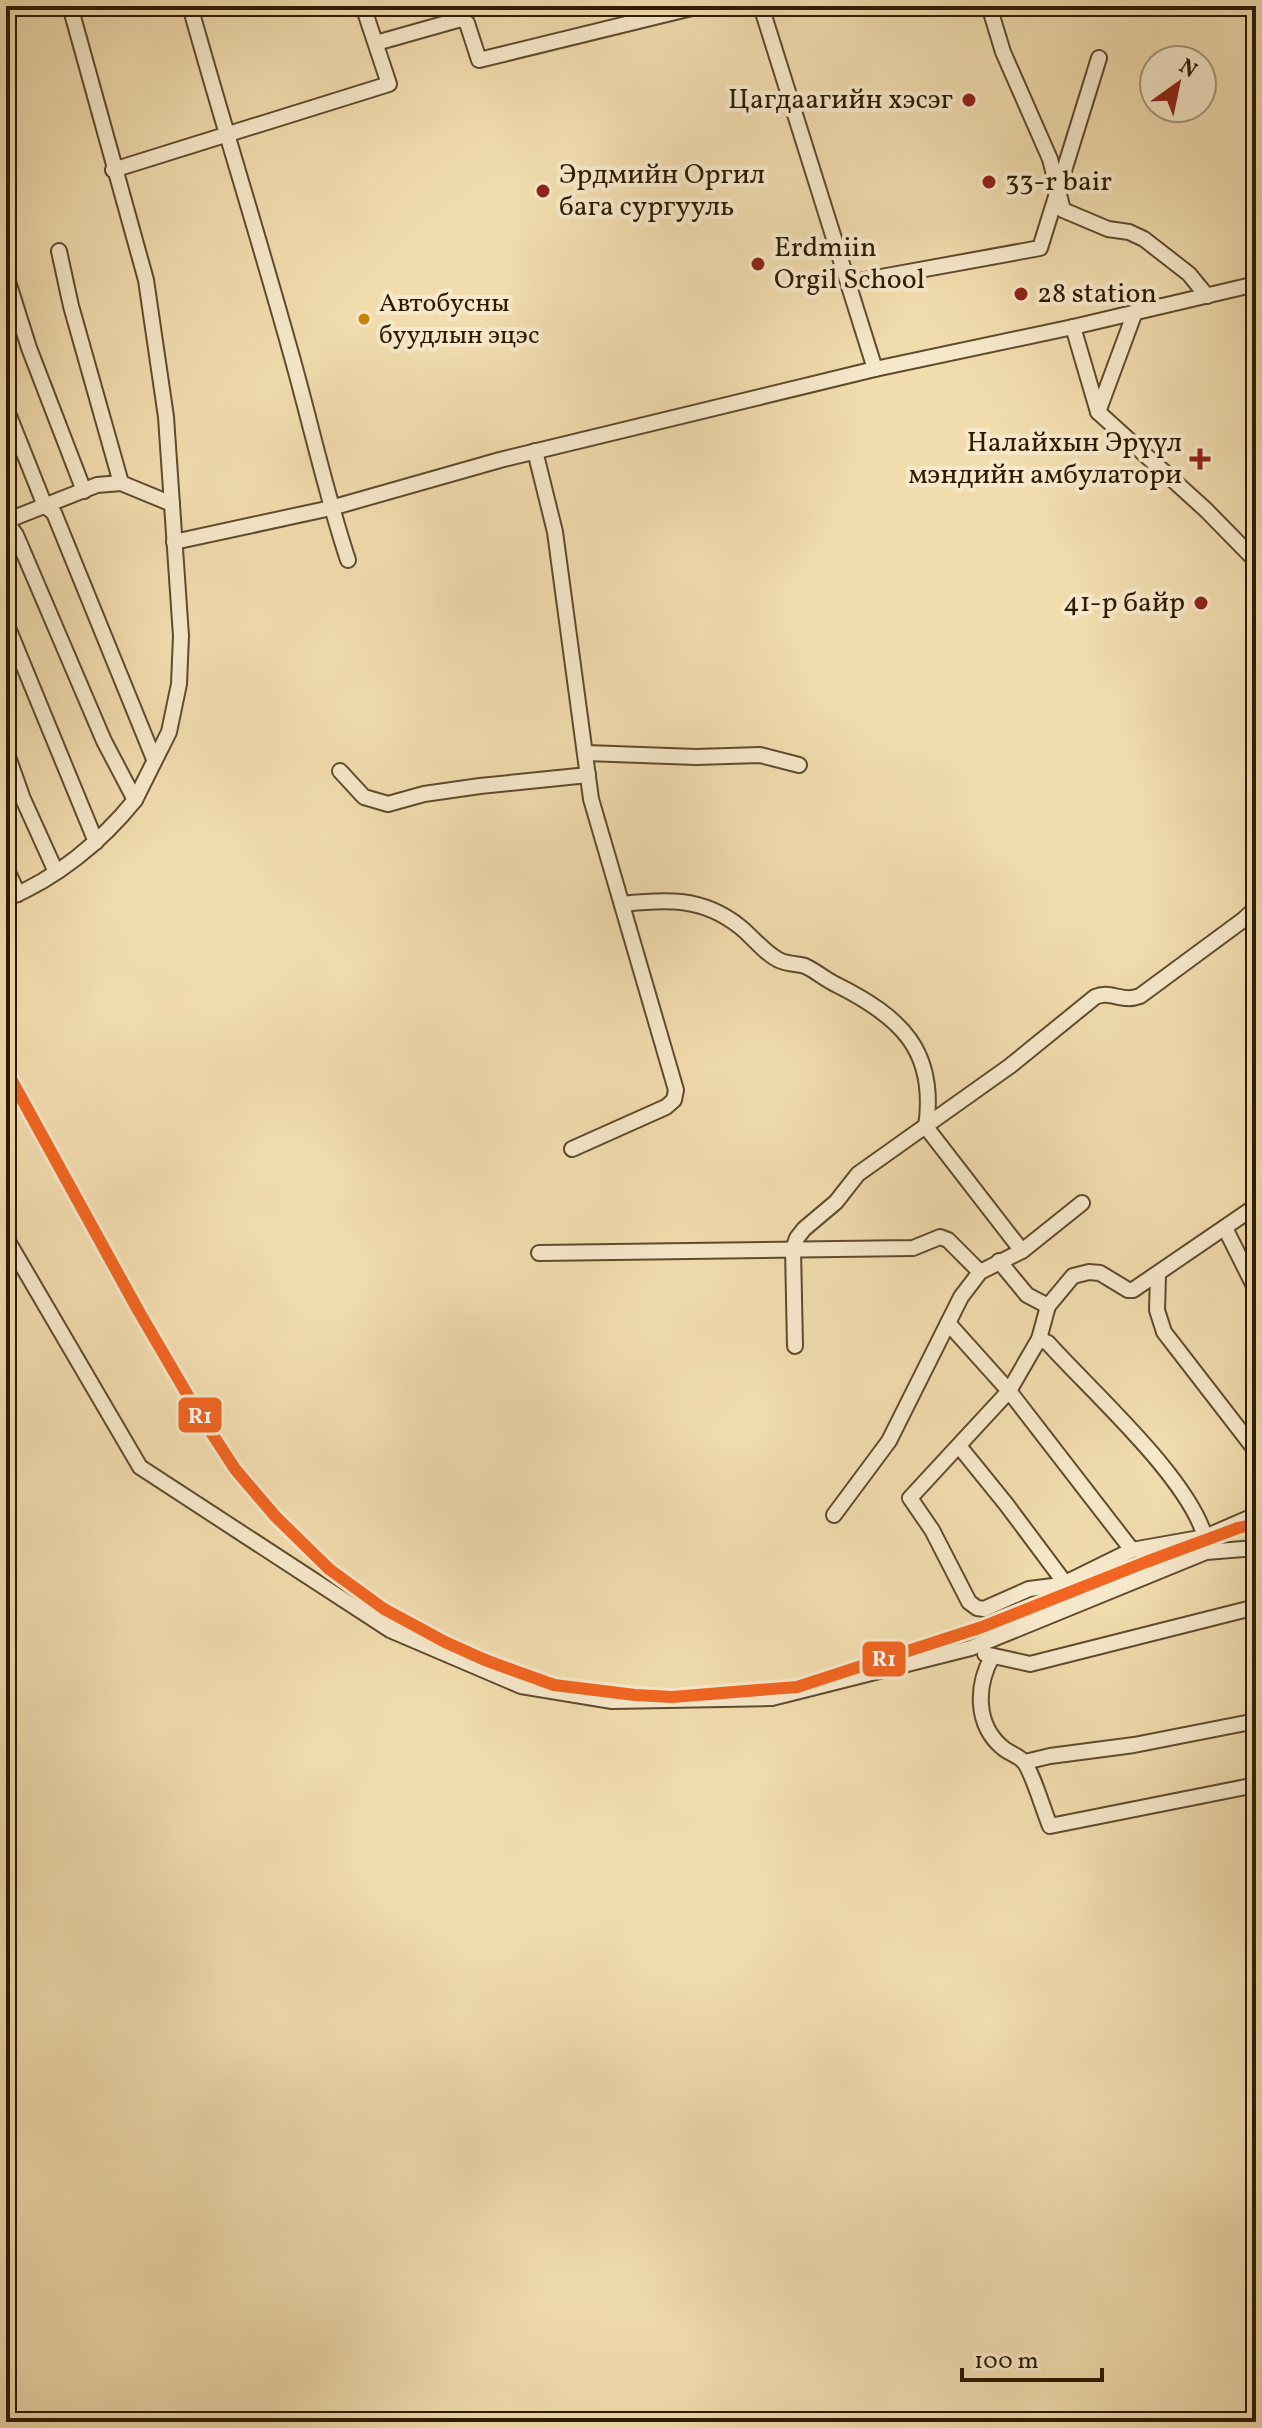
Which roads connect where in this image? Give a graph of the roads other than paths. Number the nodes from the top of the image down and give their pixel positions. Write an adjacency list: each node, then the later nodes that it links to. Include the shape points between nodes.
1 (70, 6): 10 (street)
2 (190, 6): 9 (street)
3 (363, 6): 7 (street)
4 (700, 6): 7 (street, via 479,60 461,19)
5 (761, 6): 14 (street)
6 (989, 6): 11 (street, via 1003,52 1050,159)
7 (376, 43): 9 (street, via 389,84)
8 (1099, 58): 11 (street)
9 (225, 134): 10 (street); 29 (street, via 291,351)
10 (113, 170): 27 (street, via 146,280 166,417)
11 (1058, 195): 14 (street, via 1040,248); 16 (street, via 1063,210 1144,239 1189,274)
12 (59, 251): 25 (street)
13 (6, 275): 26 (street)
14 (848, 283): 19 (street)
15 (1256, 284): 16 (street)
16 (1207, 296): 17 (street)
17 (1135, 312): 18 (street); 21 (street)
18 (1073, 327): 19 (street); 20 (street)
19 (875, 369): 24 (street)
20 (1087, 383): 21 (street, via 1098,388); 23 (street)
21 (1110, 383): 23 (street)
22 (6, 408): 28 (street)
23 (1098, 412): 33 (street)
24 (535, 451): 29 (street); 36 (street, via 555,532)
25 (121, 483): 26 (street); 27 (street)
26 (84, 491): 28 (street)
27 (172, 504): 31 (street)
28 (45, 506): 30 (street); 37 (street, via 54,513)
29 (331, 508): 31 (street); 32 (street)
30 (6, 521): 41 (street)
31 (174, 542): 37 (street, via 179,684 169,732)
32 (348, 560)
33 (1256, 561)
34 (6, 623): 42 (street)
35 (6, 751): 44 (street)
36 (586, 753): 38 (street, via 760,755); 40 (street)
37 (154, 759): 41 (street)
38 (799, 765)
39 (340, 771): 40 (street, via 364,797 388,804 424,794)
40 (588, 775): 46 (street)
41 (135, 800): 42 (street)
42 (96, 842): 44 (street)
43 (6, 868): 45 (street)
44 (56, 872): 45 (street)
45 (12, 897)
46 (622, 904): 48 (street, via 667,899 702,905 736,924 779,961 807,967 896,1021 919,1050 930,1102); 49 (street, via 676,1090 674,1100)
47 (1256, 908): 48 (street, via 1140,996 1095,997)
48 (926, 1127): 54 (street, via 858,1174 804,1229); 55 (street)
49 (572, 1149)
50 (1082, 1203): 55 (street)
51 (1256, 1206): 52 (street)
52 (1225, 1228): 59 (street); 60 (street)
53 (6, 1238): 75 (street, via 140,1467 390,1630 521,1686 612,1701 772,1698)
54 (793, 1249): 56 (street); 58 (street, via 913,1248 940,1237); 64 (street)
55 (1022, 1251): 57 (street)
56 (539, 1253)
57 (999, 1261): 58 (street); 61 (street, via 1027,1295)
58 (980, 1272): 62 (street)
59 (1158, 1275): 61 (street, via 1128,1290 1100,1273 1073,1276); 67 (street, via 1157,1310 1164,1332)
60 (1256, 1290)
61 (1048, 1306): 63 (street)
62 (948, 1323): 65 (street); 68 (street, via 889,1441)
63 (1039, 1339): 65 (street); 70 (street, via 1152,1455 1183,1494)
64 (795, 1346)
65 (1009, 1391): 66 (street); 72 (street)
66 (959, 1446): 73 (street); 73 (street, via 910,1498 969,1602 984,1609 1029,1589)
67 (1256, 1451)
68 (834, 1515)
69 (1256, 1515): 70 (street)
70 (1205, 1537): 72 (street)
71 (1256, 1548): 75 (street, via 1206,1552)
72 (1132, 1550): 73 (street)
73 (1065, 1583)
74 (1256, 1607): 76 (street, via 1030,1664)
75 (971, 1648): 76 (street)
76 (992, 1657): 78 (street, via 982,1676 979,1702 988,1731)
77 (1256, 1721): 78 (street)
78 (1025, 1762): 79 (street, via 1050,1826)
79 (1256, 1785)

